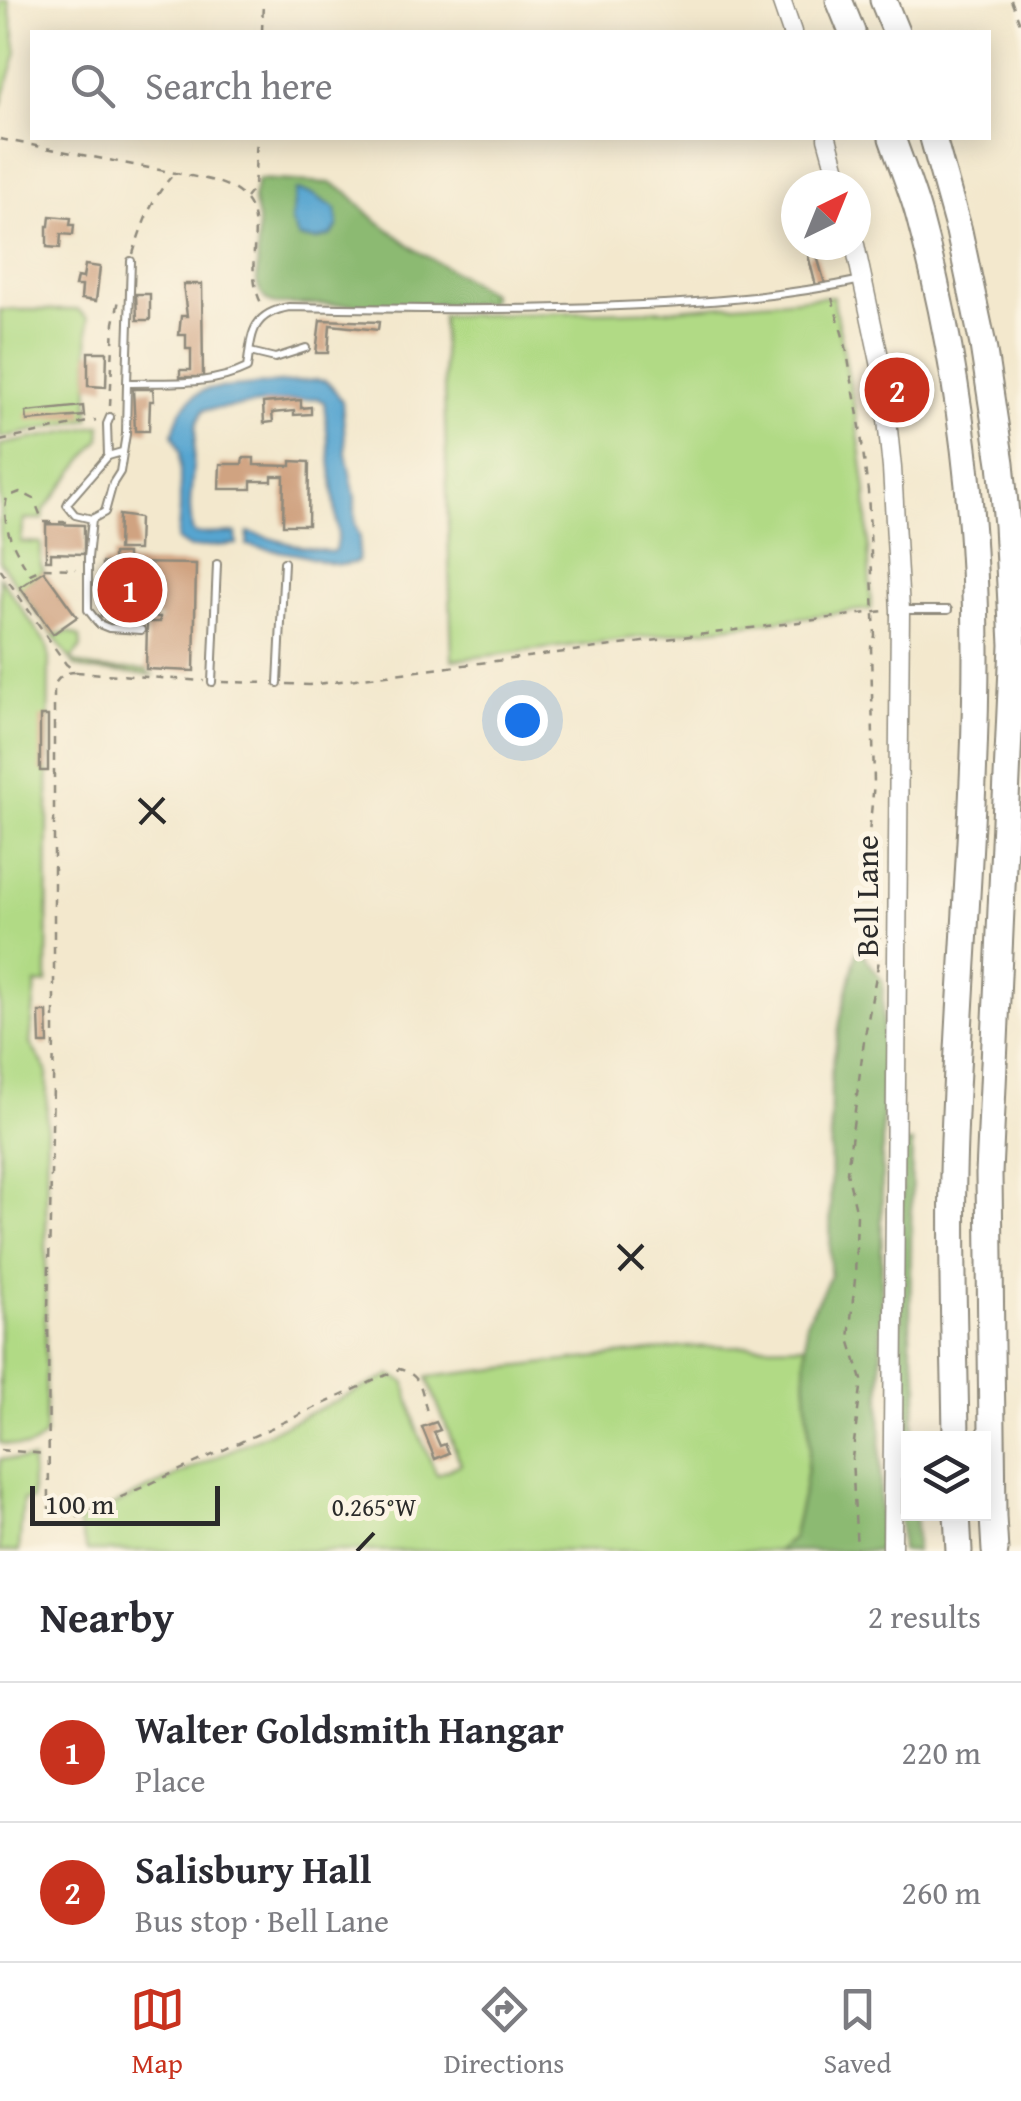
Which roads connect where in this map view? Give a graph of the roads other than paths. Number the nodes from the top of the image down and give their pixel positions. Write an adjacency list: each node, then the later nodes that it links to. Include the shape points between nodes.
1 (781, 0): 4 (main road)
2 (839, 0): 5 (highway)
3 (883, 0): 6 (highway)
4 (791, 30)
5 (851, 30)
6 (895, 30)
7 (828, 140): 10 (main road)
8 (893, 140): 28 (highway, via 945,332 970,519 976,650 953,1174)
9 (934, 140): 32 (highway, via 983,345 1000,463 1013,645 989,1174)
10 (836, 170)
11 (131, 260): 16 (lane)
12 (859, 260): 13 (main road, Bell Lane)
13 (864, 279): 15 (lane, via 666,304 288,307 267,313 255,327); 23 (main road, Bell Lane, via 882,372)
14 (306, 348): 15 (lane, via 275,358)
15 (250, 352): 16 (lane, via 247,368 217,380)
16 (126, 384): 18 (lane)
17 (110, 417): 19 (lane)
18 (122, 452): 19 (lane); 20 (lane, via 105,512)
19 (108, 456): 20 (lane, via 67,505 75,516)
20 (92, 519): 25 (lane, via 88,610 98,624)
21 (284, 562): 27 (lane)
22 (217, 564): 26 (lane)
23 (900, 610): 24 (lane); 30 (main road, Bell Lane)
24 (948, 610)
25 (140, 630)
26 (212, 682)
27 (278, 683)
28 (956, 1431)
29 (957, 1521): 31 (highway)
30 (892, 1551)
31 (959, 1551)
32 (995, 1551)

